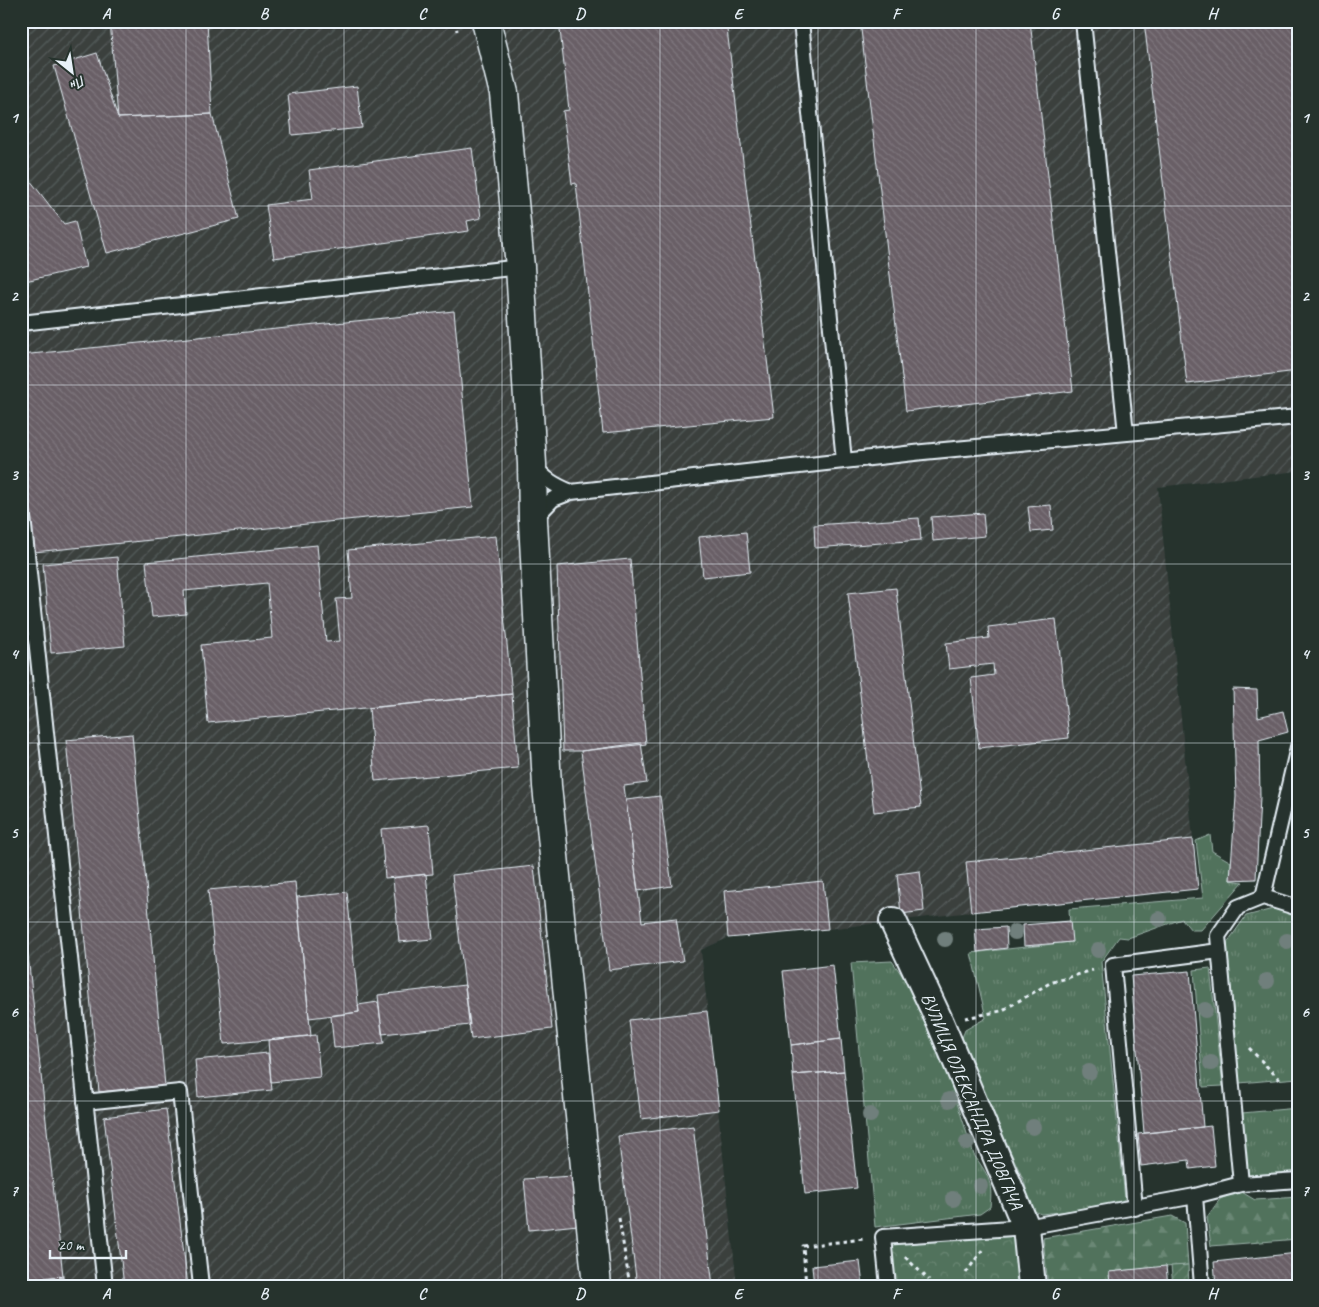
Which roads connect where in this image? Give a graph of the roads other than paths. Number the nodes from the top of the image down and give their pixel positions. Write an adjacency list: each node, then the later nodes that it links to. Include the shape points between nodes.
1 (486, 21): 4 (street, via 504,93)
2 (801, 21): 8 (lane)
3 (1083, 21): 7 (lane)
4 (520, 267): 5 (lane); 9 (street)
5 (21, 323)
6 (1298, 417): 7 (lane)
7 (1126, 433): 8 (lane)
8 (844, 461): 10 (lane)
9 (532, 464): 10 (lane, via 545,479); 12 (street)
10 (571, 492): 12 (lane, via 552,499)
11 (21, 498): 18 (lane)
12 (532, 521): 26 (street, via 547,786)
13 (1298, 747): 14 (lane)
14 (1263, 897): 15 (lane); 17 (lane, via 1238,907 1218,936)
15 (1298, 908)
16 (893, 921): 23 (street, ВУЛИЦЯ ОЛЕКСАНДРА ДОВГАЧА, via 940,1022)
17 (1219, 951): 20 (lane); 22 (lane, via 1113,964)
18 (85, 1102): 24 (lane); 25 (lane, via 180,1092)
19 (1298, 1180): 20 (lane)
20 (1241, 1184): 21 (lane)
21 (1195, 1196): 22 (lane); 29 (lane)
22 (1135, 1208): 23 (lane)
23 (1026, 1227): 27 (lane, via 883,1237); 28 (street, ВУЛИЦЯ ОЛЕКСАНДРА ДОВГАЧА)
24 (105, 1286)
25 (201, 1286)
26 (597, 1286)
27 (888, 1286)
28 (1032, 1286)
29 (1202, 1286)

